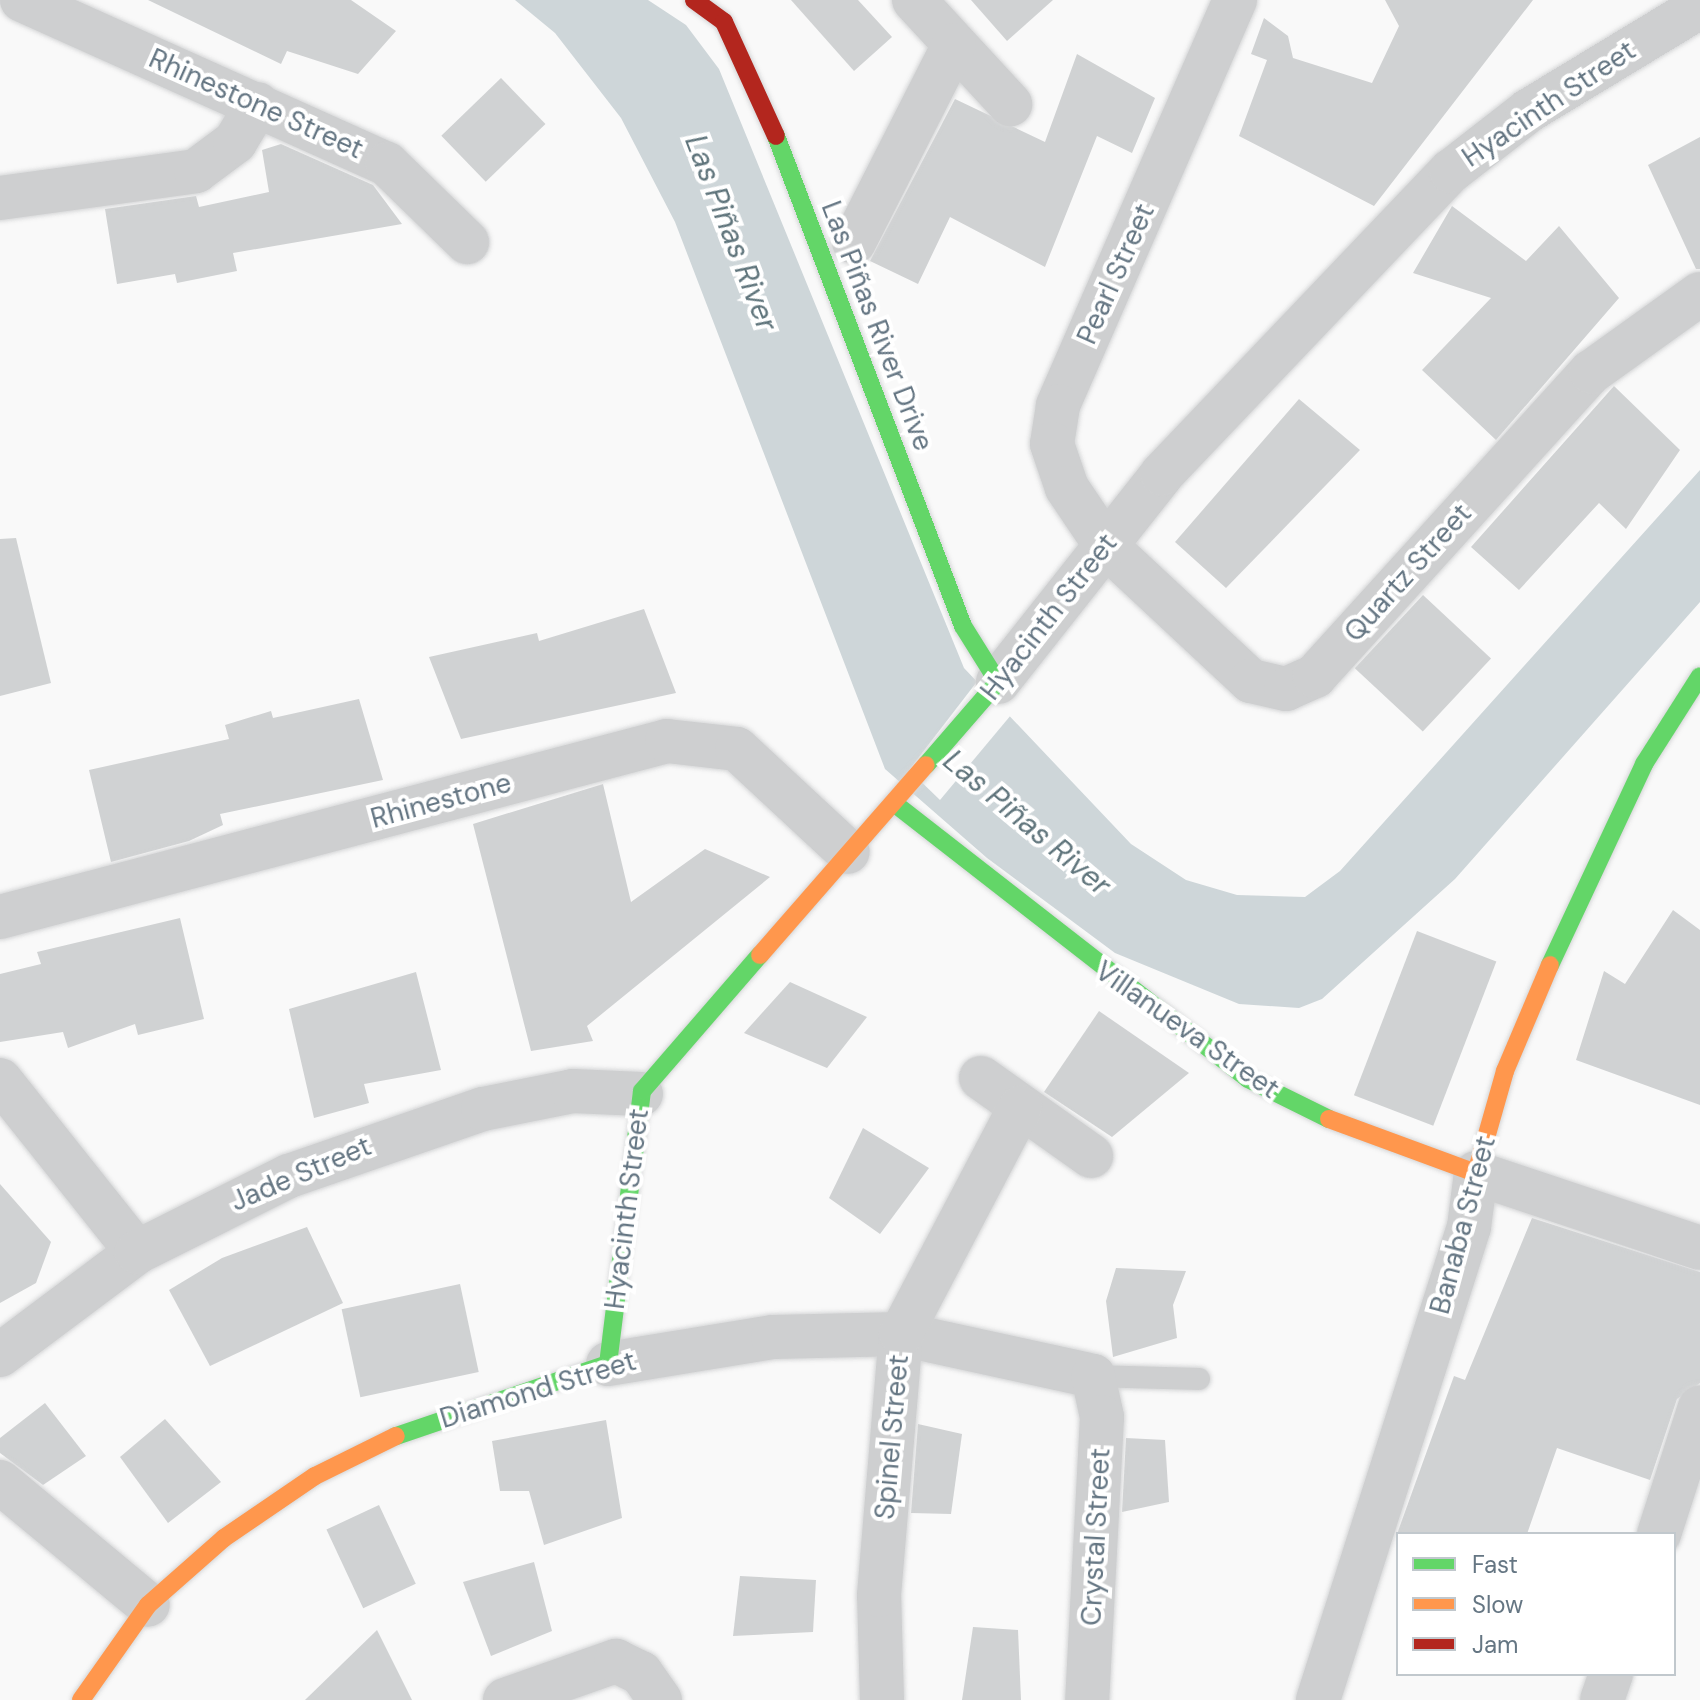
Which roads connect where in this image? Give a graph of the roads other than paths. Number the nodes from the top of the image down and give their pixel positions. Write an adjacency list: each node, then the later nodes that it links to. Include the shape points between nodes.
1 (22, 0): 7 (street, Rhinestone Street)
2 (914, 0): 6 (street)
3 (1235, 0): 13 (street, Pearl Street, via 1058,406 1052,444 1067,488)
4 (718, 7): 15 (street, Las Piñas River Drive, via 760,93 963,626)
5 (1700, 7): 13 (street, Hyacinth Street, via 1528,111 1451,171 1162,474)
6 (954, 45): 8 (street); 11 (street)
7 (258, 104): 9 (street, via 235,142 196,171); 10 (street, Rhinestone Street, via 387,164)
8 (1010, 104)
9 (0, 198)
10 (467, 242)
11 (854, 242)
12 (1700, 294): 13 (street, Quartz Street, via 1591,372 1315,676 1286,689 1251,681)
13 (1106, 546): 15 (street, Hyacinth Street)
14 (1700, 676): 24 (street, Banaba Street, via 1644,764 1511,1057)
15 (993, 689): 16 (street, Hyacinth Street)
16 (901, 799): 17 (street, Hyacinth Street); 24 (street, Villanueva Street, via 1248,1079 1376,1142)
17 (848, 852): 18 (street, Rhinestone, via 737,749 667,741); 21 (street, Hyacinth Street)
18 (0, 917)
19 (981, 1078): 22 (street)
20 (0, 1080): 26 (street)
21 (641, 1094): 26 (street, Jade Street, via 573,1091 395,1135 289,1176); 29 (street, Hyacinth Street)
22 (1020, 1107): 23 (street); 27 (street, Spinel Street)
23 (1091, 1156)
24 (1476, 1173): 25 (street, Villanueva Street); 42 (street, Banaba Street, via 1469,1227)
25 (1700, 1248)
26 (137, 1252): 28 (street, Jade Street)
27 (901, 1334): 29 (street, Diamond Street, via 757,1339); 30 (street, Diamond Street); 40 (street, Spinel Street, via 879,1595)
28 (0, 1355)
29 (608, 1364): 35 (street, Diamond Street, via 388,1439 315,1476 224,1538)
30 (1093, 1376): 31 (lane); 41 (street, Crystal Street, via 1102,1417)
31 (1199, 1379)
32 (1700, 1407): 34 (street)
33 (0, 1482): 35 (street)
34 (1660, 1532)
35 (148, 1605): 37 (street, Diamond Street)
36 (1610, 1676): 43 (street)
37 (81, 1700)
38 (505, 1700): 39 (street, via 616,1661 641,1673)
39 (660, 1700)
40 (882, 1700)
41 (1087, 1700)
42 (1318, 1700)
43 (1602, 1700)

